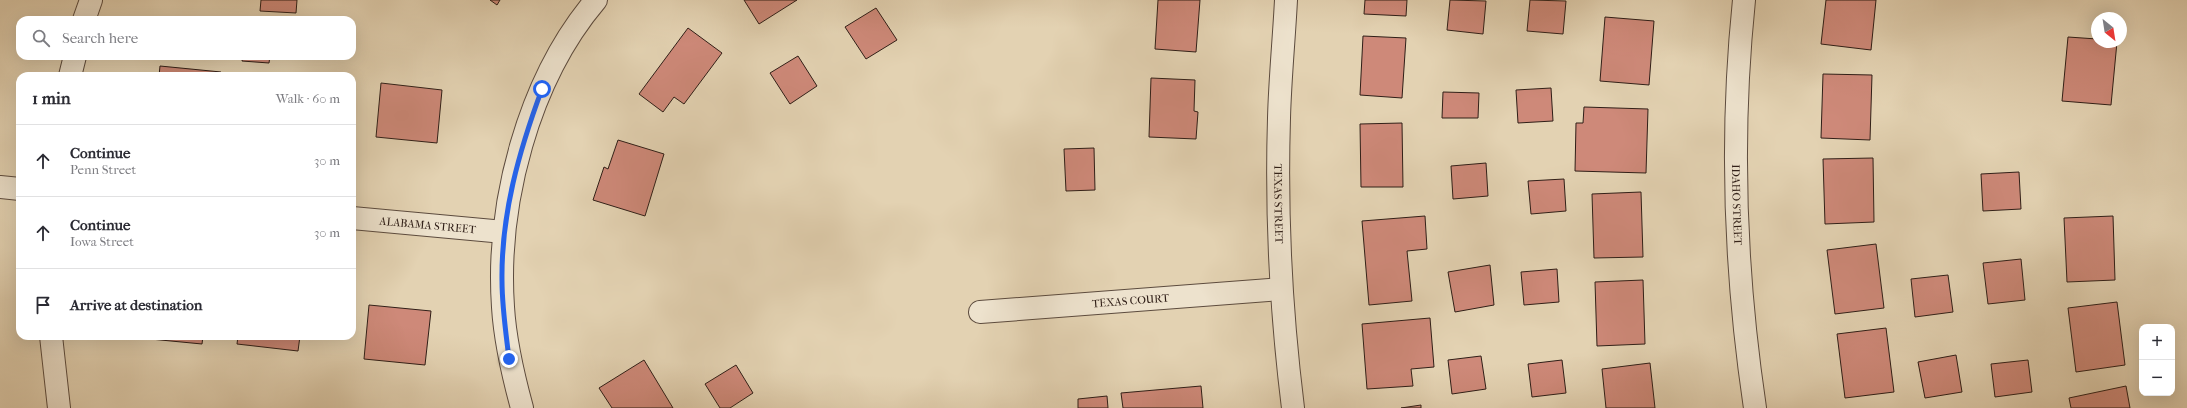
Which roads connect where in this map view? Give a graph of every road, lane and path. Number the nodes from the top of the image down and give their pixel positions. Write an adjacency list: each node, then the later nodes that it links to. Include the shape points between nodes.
1 (91, 0): 5 (street)
2 (596, 0): 11 (street, via 565,44 542,89 526,131 512,183)
3 (1286, 0): 12 (street, TEXAS STREET, via 1279,117 1278,208)
4 (1744, 0): 18 (street, IDAHO STREET, via 1736,155 1739,256)
5 (85, 16)
6 (74, 60): 7 (street)
7 (71, 72)
8 (0, 187): 9 (street)
9 (16, 189)
10 (356, 218): 11 (street, ALABAMA STREET)
11 (504, 232): 16 (street, via 503,308 509,359)
12 (1281, 289): 13 (street, TEXAS COURT); 17 (street, TEXAS STREET)
13 (980, 312)
14 (51, 340): 15 (street)
15 (59, 408)
16 (522, 408)
17 (1294, 408)
18 (1755, 408)

